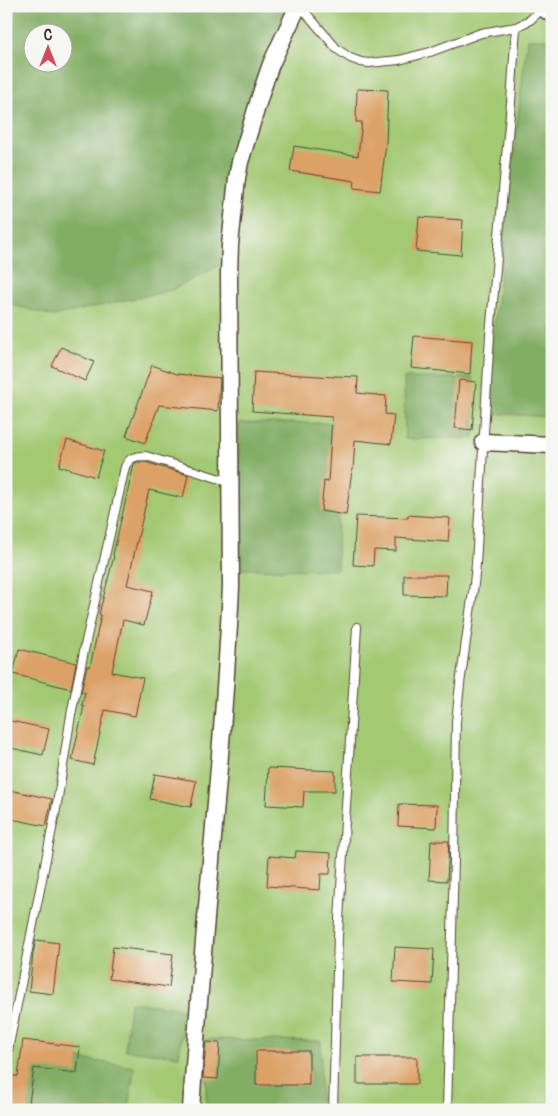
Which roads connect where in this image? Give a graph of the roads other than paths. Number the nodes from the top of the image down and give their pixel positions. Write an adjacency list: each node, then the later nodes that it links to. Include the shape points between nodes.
1 (299, 6): 3 (lane, via 337,49 350,58 369,63 399,60 481,33); 6 (street, via 265,80 237,178 229,259)
2 (546, 10): 3 (lane)
3 (516, 27): 4 (lane)
4 (483, 442): 5 (street); 11 (lane, via 474,584 457,705)
5 (552, 445)
6 (230, 482): 8 (lane, via 146,456 131,458 125,466 86,640); 9 (street, via 229,619)
7 (356, 627): 10 (lane, via 338,936)
8 (6, 1060)
9 (191, 1110)
10 (333, 1110)
11 (447, 1110)

